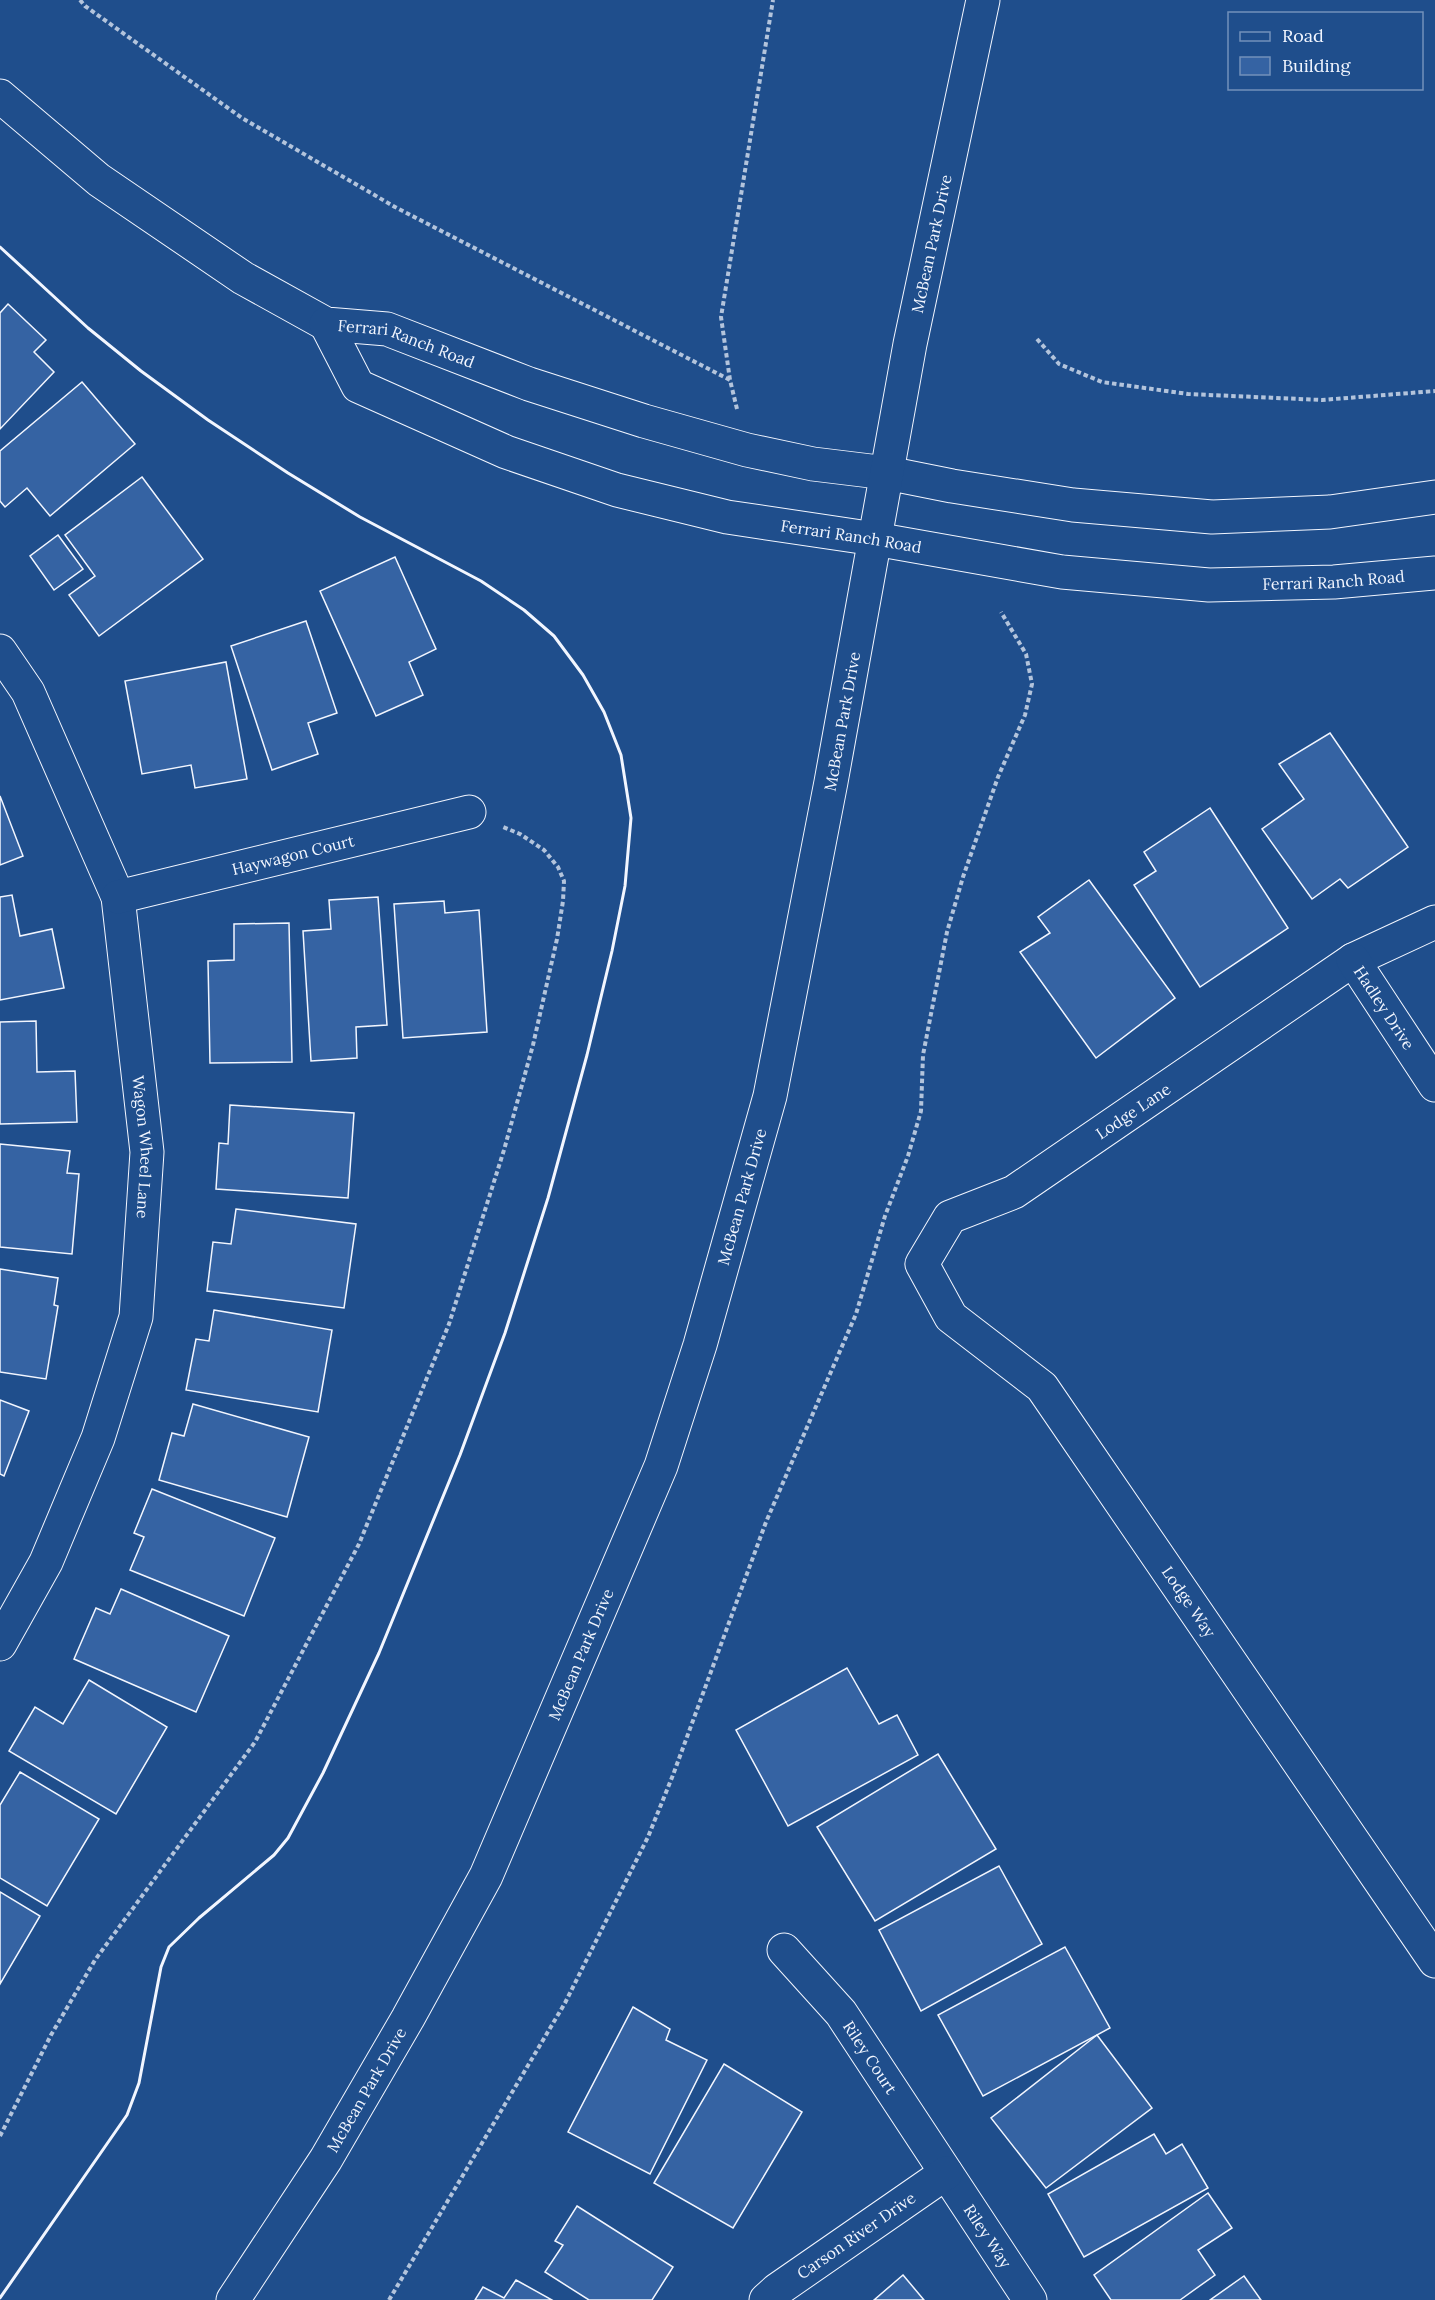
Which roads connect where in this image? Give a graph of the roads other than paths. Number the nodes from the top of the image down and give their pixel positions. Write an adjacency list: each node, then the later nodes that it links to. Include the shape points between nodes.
1 (983, 0): 4 (main road, McBean Park Drive, via 912,334)
2 (0, 96): 3 (main road, Ferrari Ranch Road, via 99,180 243,278)
3 (326, 324): 4 (main road, Ferrari Ranch Road, via 387,329 529,384 747,450 813,464); 6 (main road, Ferrari Ranch Road, via 357,386 506,452 616,490 727,517)
4 (887, 473): 5 (main road, Ferrari Ranch Road, via 1072,505 1212,517 1330,512); 6 (main road, McBean Park Drive)
5 (1435, 497)
6 (875, 539): 7 (main road, Ferrari Ranch Road, via 1062,572 1209,585 1334,582); 19 (main road, McBean Park Drive, via 770,1096 707,1322 661,1466 486,1876 327,2159)
7 (1435, 573)
8 (0, 651): 10 (main road, Wagon Wheel Lane, via 28,692)
9 (469, 812): 10 (main road, Haywagon Court)
10 (118, 897): 15 (main road, Wagon Wheel Lane, via 147,1152 136,1317 98,1438 46,1562)
11 (1435, 922): 12 (main road, Lodge Lane)
12 (1353, 960): 13 (main road, Hadley Drive); 14 (main road, Lodge Lane, via 1014,1192 950,1217)
13 (1435, 1085)
14 (922, 1264): 17 (main road, Lodge Way, via 951,1317 1042,1387)
15 (0, 1644)
16 (784, 1950): 18 (main road, Riley Court, via 841,2013)
17 (1435, 1961)
18 (946, 2173): 20 (main road, Carson River Drive); 21 (main road, Riley Way)
19 (233, 2300)
20 (766, 2300)
21 (1030, 2300)

